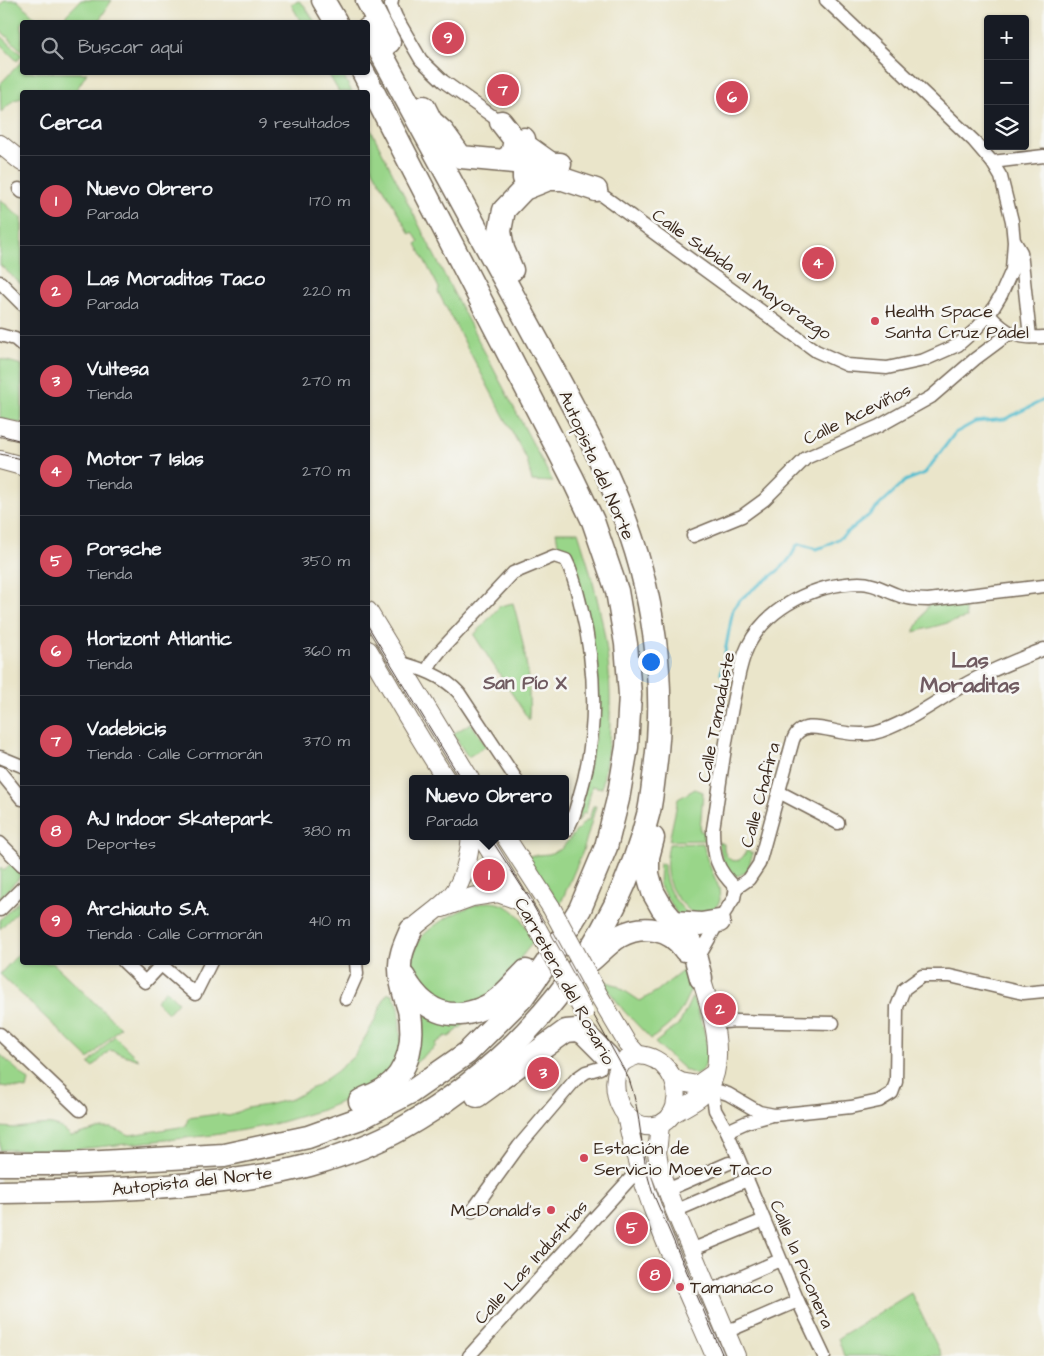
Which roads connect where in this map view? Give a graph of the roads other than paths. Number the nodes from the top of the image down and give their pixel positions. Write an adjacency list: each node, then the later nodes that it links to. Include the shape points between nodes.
1 (323, 0): 6 (highway)
2 (352, 0): 7 (highway)
3 (367, 0): 17 (highway, via 431,121 461,157)
4 (392, 0): 10 (street, Calle Subida al Mayorazgo, via 396,17 422,60 443,81)
5 (826, 0): 18 (street, Calle Subida al Mayorazgo)
6 (335, 20)
7 (363, 20)
8 (370, 33): 26 (highway, Autopista del Norte)
9 (365, 75): 68 (highway, Autopista del Norte, via 572,477 593,521 617,591 630,695 618,798 606,847 580,909)
10 (501, 122): 12 (street, Calle Subida al Mayorazgo); 17 (highway, via 515,140 512,154)
11 (0, 132): 14 (main road)
12 (524, 139): 19 (highway); 20 (street, Calle Subida al Mayorazgo)
13 (0, 144): 16 (main road)
14 (20, 148)
15 (1044, 156): 18 (street)
16 (20, 160)
17 (502, 161): 19 (highway)
18 (992, 162): 23 (street, Calle Subida al Mayorazgo, via 1001,177)
19 (525, 163): 20 (highway); 21 (highway)
20 (560, 164): 22 (street, Calle Subida al Mayorazgo)
21 (524, 189): 22 (highway, via 549,179 563,179); 26 (highway, via 504,210 500,231 503,249 517,280)
22 (596, 190): 27 (street, Calle Subida al Mayorazgo, via 816,351 847,365 888,368 924,360 958,345)
23 (1014, 242): 27 (street, Calle Subida al Mayorazgo, via 1012,270); 30 (street, via 1021,252)
24 (0, 282): 25 (street)
25 (20, 302)
26 (521, 310): 41 (highway, Autopista del Norte, via 586,431 623,514 641,569)
27 (989, 315): 28 (street)
28 (1010, 334): 30 (street); 37 (street, Calle Aceviños, via 931,397 879,426 806,458 764,500 742,516)
29 (0, 335): 32 (street)
30 (1030, 337): 31 (street)
31 (1044, 337)
32 (20, 343)
33 (0, 427): 34 (main road)
34 (20, 432)
35 (0, 460): 36 (main road)
36 (20, 465)
37 (693, 536)
38 (1044, 586): 60 (street, Calle Tamaduste, via 928,600 912,599 871,584 845,584 807,595 772,614 748,645 741,664 713,829 714,848 723,875)
39 (370, 614): 43 (main road)
40 (1044, 649): 51 (street, Calle Chafira, via 1001,665 875,733 856,734 814,727 799,730 795,734)
41 (657, 650): 66 (highway, via 671,669 673,718 668,772 648,857 648,874 654,895); 76 (highway, Autopista del Norte, via 660,702 650,808 620,896)
42 (370, 653): 48 (main road)
43 (398, 662): 44 (street); 49 (main road)
44 (427, 671): 50 (street, via 460,693); 54 (street, via 440,651 513,573 554,556 566,560 585,624 594,702 586,779)
45 (0, 757): 46 (street)
46 (20, 762)
47 (0, 772): 52 (street)
48 (443, 775)
49 (468, 775)
50 (513, 775)
51 (779, 792): 53 (street); 60 (street, Calle Chafira, via 759,864 749,879)
52 (20, 797)
53 (838, 824)
54 (569, 827)
55 (471, 840): 64 (main road, via 462,879)
56 (484, 840): 62 (main road, Carretera del Rosario)
57 (508, 840): 82 (main road, Carretera del Rosario, bridge, via 551,908 627,1043)
58 (0, 843): 59 (street)
59 (20, 863)
60 (736, 888): 65 (street, via 734,898)
61 (20, 890): 63 (street)
62 (523, 902): 64 (main road, via 498,893 472,897); 83 (main road, Carretera del Rosario, bridge, via 584,1012)
63 (0, 910)
64 (434, 911): 67 (main road)
65 (719, 921): 66 (highway, via 701,924); 75 (street)
66 (674, 922): 75 (highway, via 692,944)
67 (411, 930): 74 (highway, via 401,952)
68 (546, 964): 74 (highway, via 527,969 486,1007 452,1014 438,1012 425,1004); 93 (highway, Autopista del Norte, via 522,998 467,1053 411,1092 361,1118)
69 (127, 965): 70 (street, via 144,982)
70 (159, 965)
71 (161, 965): 72 (street, via 195,994)
72 (209, 965)
73 (356, 965): 78 (street, via 357,974)
74 (399, 968): 93 (highway, via 412,1036 409,1055 398,1076 384,1089 344,1109)
75 (701, 968): 76 (highway, via 669,934 643,929 620,936); 79 (main road)
76 (574, 975): 91 (highway, Autopista del Norte, via 550,1006 489,1068)
77 (1044, 991): 89 (street, via 1023,993 950,976 922,976 904,989 897,1007 896,1082 892,1094 879,1101 852,1107)
78 (346, 999)
79 (713, 1023): 80 (street); 85 (main road, via 718,1048)
80 (833, 1023)
81 (0, 1034): 87 (street)
82 (638, 1055): 83 (main road, via 622,1064); 84 (main road, via 658,1060)
83 (608, 1066): 88 (main road); 91 (highway, via 584,1033 577,1030 566,1032 463,1106 432,1124); 101 (street, via 586,1072 576,1079 519,1146)
84 (672, 1078): 85 (main road, via 681,1082); 90 (main road, via 675,1106)
85 (708, 1081): 86 (street); 86 (street, via 723,1080); 90 (main road); 92 (street, Calle la Piconera, via 715,1110)
86 (728, 1094): 89 (street, via 759,1112)
87 (80, 1110)
88 (626, 1115): 90 (main road, via 647,1126); 96 (main road)
89 (774, 1115): 92 (street)
90 (666, 1120): 98 (main road, via 657,1153)
91 (400, 1130): 99 (highway, Autopista del Norte, via 350,1152 273,1174 147,1189)
92 (727, 1131): 97 (street, Calle la Piconera)
93 (308, 1137): 95 (highway, Autopista del Norte, via 224,1154 67,1164)
94 (729, 1162): 98 (street)
95 (0, 1164)
96 (639, 1169): 108 (street, Calle Las Industrias); 109 (main road)
97 (747, 1180): 100 (street); 102 (street, Calle la Piconera)
98 (667, 1190): 100 (main road)
99 (4, 1194)
100 (674, 1211): 103 (main road)
101 (472, 1212)
102 (764, 1220): 103 (street); 104 (street, Calle la Piconera)
103 (691, 1250): 105 (main road)
104 (780, 1260): 105 (street); 106 (street, Calle la Piconera)
105 (709, 1291): 107 (main road)
106 (798, 1301): 107 (street); 111 (street, Calle la Piconera)
107 (726, 1332): 110 (main road)
108 (468, 1356)
109 (715, 1356)
110 (736, 1356)
111 (824, 1356)

